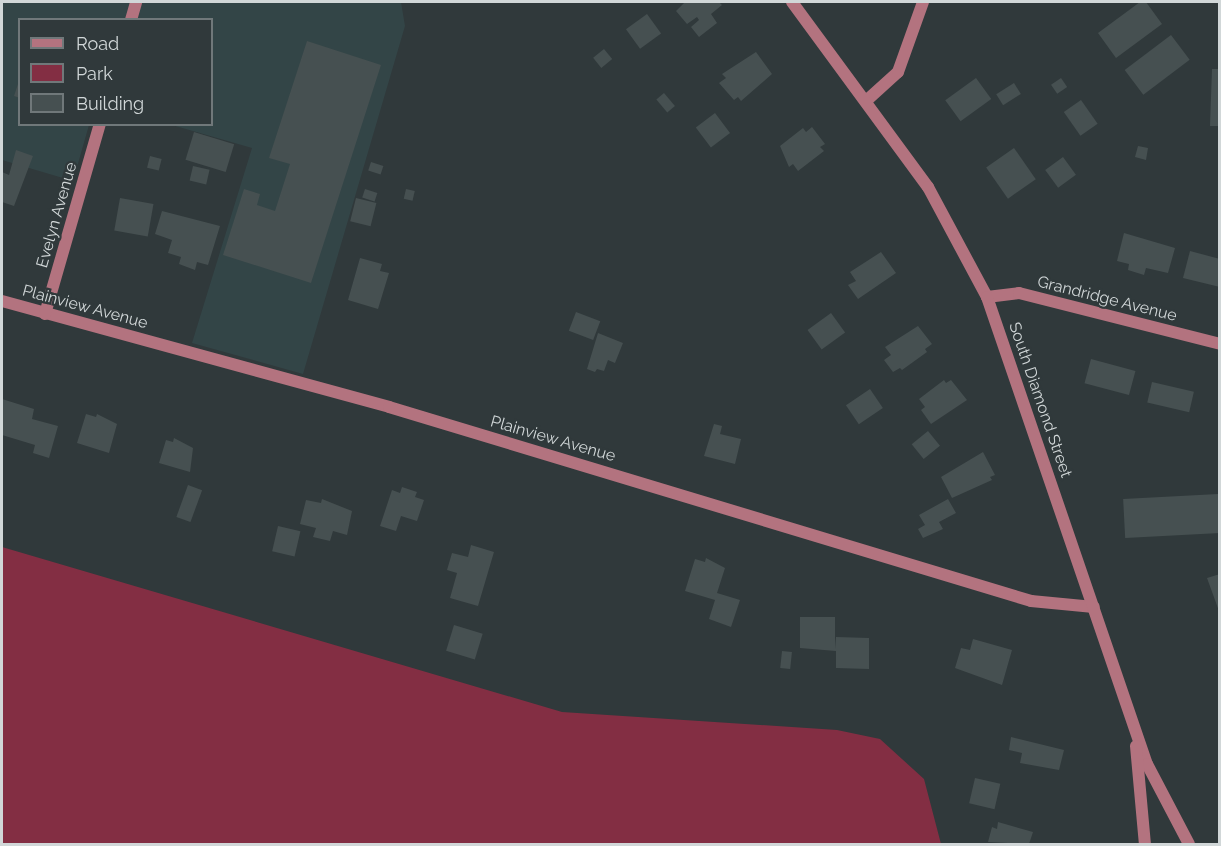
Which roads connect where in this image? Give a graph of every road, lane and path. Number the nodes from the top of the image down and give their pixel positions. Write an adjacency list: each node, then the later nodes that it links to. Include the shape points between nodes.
1 (136, 2): 4 (street)
2 (792, 2): 5 (street, South Diamond Street)
3 (923, 2): 5 (street, via 898,72)
4 (132, 18)
5 (866, 101): 7 (street, South Diamond Street, via 928,187)
6 (99, 126): 9 (street, Evelyn Avenue)
7 (987, 297): 10 (street, Grandridge Avenue, via 1019,294); 11 (street, South Diamond Street)
8 (2, 301): 9 (street, Plainview Avenue)
9 (45, 314): 11 (street, Plainview Avenue, via 389,407 1031,601)
10 (1220, 344)
11 (1094, 607): 12 (street, South Diamond Street)
12 (1134, 727): 13 (street); 14 (street, South Diamond Street, via 1161,795)
13 (1145, 844)
14 (1189, 844)

